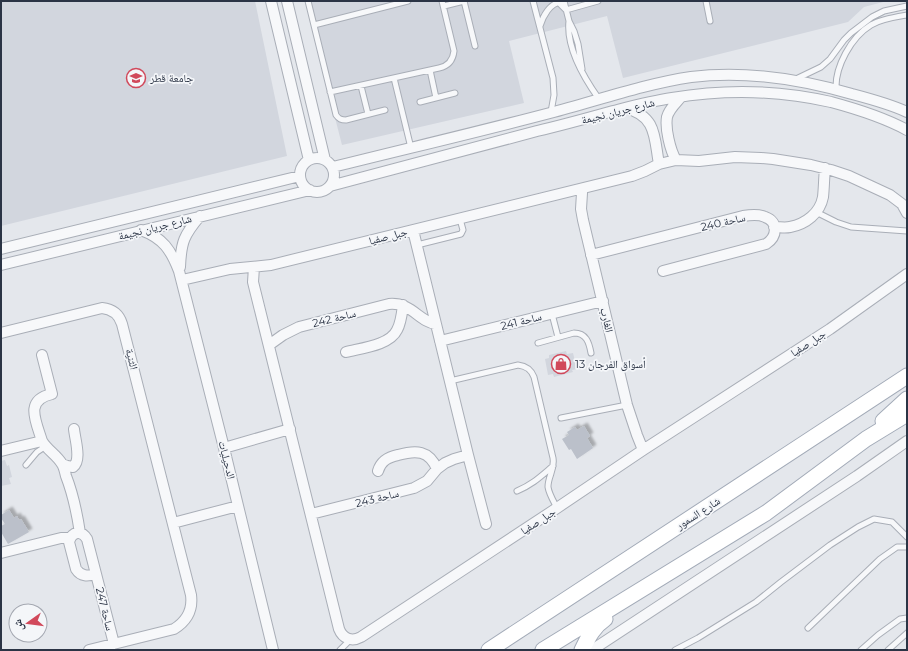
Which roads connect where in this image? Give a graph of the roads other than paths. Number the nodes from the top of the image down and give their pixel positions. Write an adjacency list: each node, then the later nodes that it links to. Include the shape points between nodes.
1 (271, 1): 20 (street)
2 (287, 1): 19 (street)
3 (308, 1): 17 (lane)
4 (408, 1): 17 (lane)
5 (464, 1): 11 (lane); 21 (lane)
6 (534, 1): 18 (lane)
7 (558, 1): 8 (lane); 14 (lane); 18 (lane, via 545,14)
8 (565, 1): 14 (lane)
9 (598, 1): 14 (lane)
10 (706, 1): 16 (lane)
11 (454, 2): 12 (lane)
12 (443, 3): 22 (lane, via 454,55 447,65)
13 (907, 6): 24 (lane, via 872,16 851,33 821,67)
14 (566, 10): 31 (lane, via 576,60)
15 (907, 15): 26 (lane, via 877,22 861,32 841,62 836,78)
16 (710, 21)
17 (314, 25): 27 (lane)
18 (540, 26): 35 (lane, via 553,78)
19 (297, 39): 20 (street); 42 (street)
20 (280, 44): 40 (street)
21 (475, 46)
22 (430, 70): 23 (lane); 30 (lane)
23 (394, 78): 25 (lane); 39 (lane)
24 (793, 80): 26 (street, شارع جريان نجيمة); 31 (street, شارع جريان نجيمة, via 770,76 709,75 676,80)
25 (361, 86): 27 (lane); 37 (lane)
26 (836, 89): 36 (street, شارع جريان نجيمة)
27 (330, 92): 37 (lane, via 339,119 346,120)
28 (454, 94): 30 (lane)
29 (681, 97): 33 (street, شارع جريان نجيمة); 38 (street, شارع جريان نجيمة, via 719,92 795,95 860,111); 41 (street, via 667,117 670,147)
30 (436, 98): 32 (lane)
31 (599, 99): 35 (street, شارع جريان نجيمة)
32 (420, 102)
33 (625, 108): 43 (street, via 639,113 650,124); 46 (street, شارع جريان نجيمة)
34 (385, 110): 37 (lane)
35 (551, 112): 39 (street, شارع جريان نجيمة)
36 (907, 112)
37 (368, 114)
38 (907, 130)
39 (411, 148): 42 (street, شارع جريان نجيمة)
40 (309, 160): 42 (street, via 317,158); 45 (street, via 302,167)
41 (676, 160): 43 (street, جبل صفيا); 44 (street, جبل صفيا, via 773,159)
42 (329, 163): 46 (street, via 334,172)
43 (659, 164): 47 (street, جبل صفيا, via 639,174)
44 (825, 168): 49 (street, via 822,202); 50 (street, جبل صفيا, via 890,195 902,204)
45 (300, 176): 48 (street, via 303,184); 58 (street, شارع جريان نجيمة)
46 (330, 186): 48 (street, via 323,191)
47 (582, 189): 52 (street, جبل صفيا); 59 (street, الغارب, via 582,214)
48 (310, 190): 51 (street, شارع جريان نجيمة)
49 (816, 212): 53 (street, via 809,219 796,225); 56 (lane, via 850,227)
50 (907, 213)
51 (200, 216): 54 (street, شارع جريان نجيمة); 64 (street, الدحيليات, via 184,240)
52 (460, 219): 55 (street, جبل صفيا); 57 (lane, via 463,230 461,234)
53 (774, 227): 59 (street, ساحة 240, via 767,217 743,216); 62 (street, via 774,235 766,244)
54 (141, 230): 60 (street, شارع جريان نجيمة); 64 (street, الدحيليات, via 155,236 166,245 174,257)
55 (413, 230): 57 (street); 61 (street, جبل صفيا)
56 (907, 231)
57 (417, 245): 68 (street)
58 (1, 249)
59 (591, 255): 65 (street, الغارب)
60 (1, 265)
61 (254, 267): 64 (street, جبل صفيا); 73 (street, via 253,282)
62 (663, 271)
63 (907, 274): 89 (street, جبل صفيا, via 830,330)
64 (180, 275): 88 (street, الدحيليات)
65 (603, 301): 67 (street, ساحة 241); 80 (street, الغارب)
66 (404, 305): 68 (street); 73 (street, ساحة 242, via 389,304 303,326); 74 (street, via 394,336 382,343)
67 (552, 314): 70 (lane); 71 (street, ساحة 241)
68 (436, 324): 71 (street)
69 (1, 333): 101 (street, الثنية, via 102,308 118,315)
70 (558, 337): 72 (lane); 75 (lane, via 581,334 588,341)
71 (440, 341): 78 (street)
72 (538, 343)
73 (269, 345): 84 (street)
74 (346, 352)
75 (591, 353)
76 (42, 355): 87 (street, via 52,394 41,397 36,402 34,414)
77 (907, 376): 118 (main road, شارع السمور)
78 (450, 381): 91 (street); 94 (lane, via 518,365 530,369 534,376)
79 (907, 399): 85 (main road)
80 (628, 405): 82 (lane); 89 (street, الغارب)
81 (907, 414): 85 (main road)
82 (561, 418)
83 (74, 429): 93 (street, via 78,457 76,464 73,467)
84 (290, 429): 88 (street); 100 (street)
85 (866, 439): 108 (main road, via 766,513)
86 (907, 441): 121 (street)
87 (44, 444): 90 (street); 92 (lane); 93 (street)
88 (224, 448): 98 (street, الدحيليات)
89 (643, 450): 99 (street, جبل صفيا)
90 (1, 451)
91 (468, 455): 95 (street, ساحة 243, via 449,460); 102 (street)
92 (26, 464)
93 (62, 464): 103 (street, via 76,508)
94 (554, 466): 97 (lane, via 536,481); 99 (lane, via 548,487)
95 (437, 469): 96 (street, via 428,456 419,452 408,452 389,458 382,463); 100 (street, ساحة 243, via 427,481 414,488)
96 (378, 471)
97 (517, 491)
98 (238, 506): 101 (street); 116 (street, الدحيليات)
99 (558, 508): 113 (street, جبل صفيا, via 361,638)
100 (311, 514): 113 (street, via 339,629 343,636)
101 (173, 523): 114 (street, الثنية, via 191,596 190,613 174,629)
102 (486, 524)
103 (80, 533): 105 (street); 109 (street, ساحة 247, via 88,539)
104 (907, 537): 122 (lane, via 892,522 874,519 830,545 756,602)
105 (70, 538): 107 (street); 109 (street, ساحة 247, via 77,572 82,576)
106 (907, 547): 111 (lane, via 897,547 880,559)
107 (1, 553)
108 (685, 563): 119 (main road); 120 (main road, via 666,580 600,622)
109 (96, 574): 114 (street, ساحة 247)
110 (907, 618): 123 (lane, via 900,619)
111 (808, 628)
112 (907, 633): 124 (lane)
113 (350, 640): 117 (lane)
114 (114, 644): 115 (street, الثنية)
115 (89, 650)
116 (273, 650)
117 (340, 650)
118 (489, 650)
119 (543, 650)
120 (582, 650)
121 (592, 650)
122 (676, 650)
123 (861, 650)
124 (888, 650)

